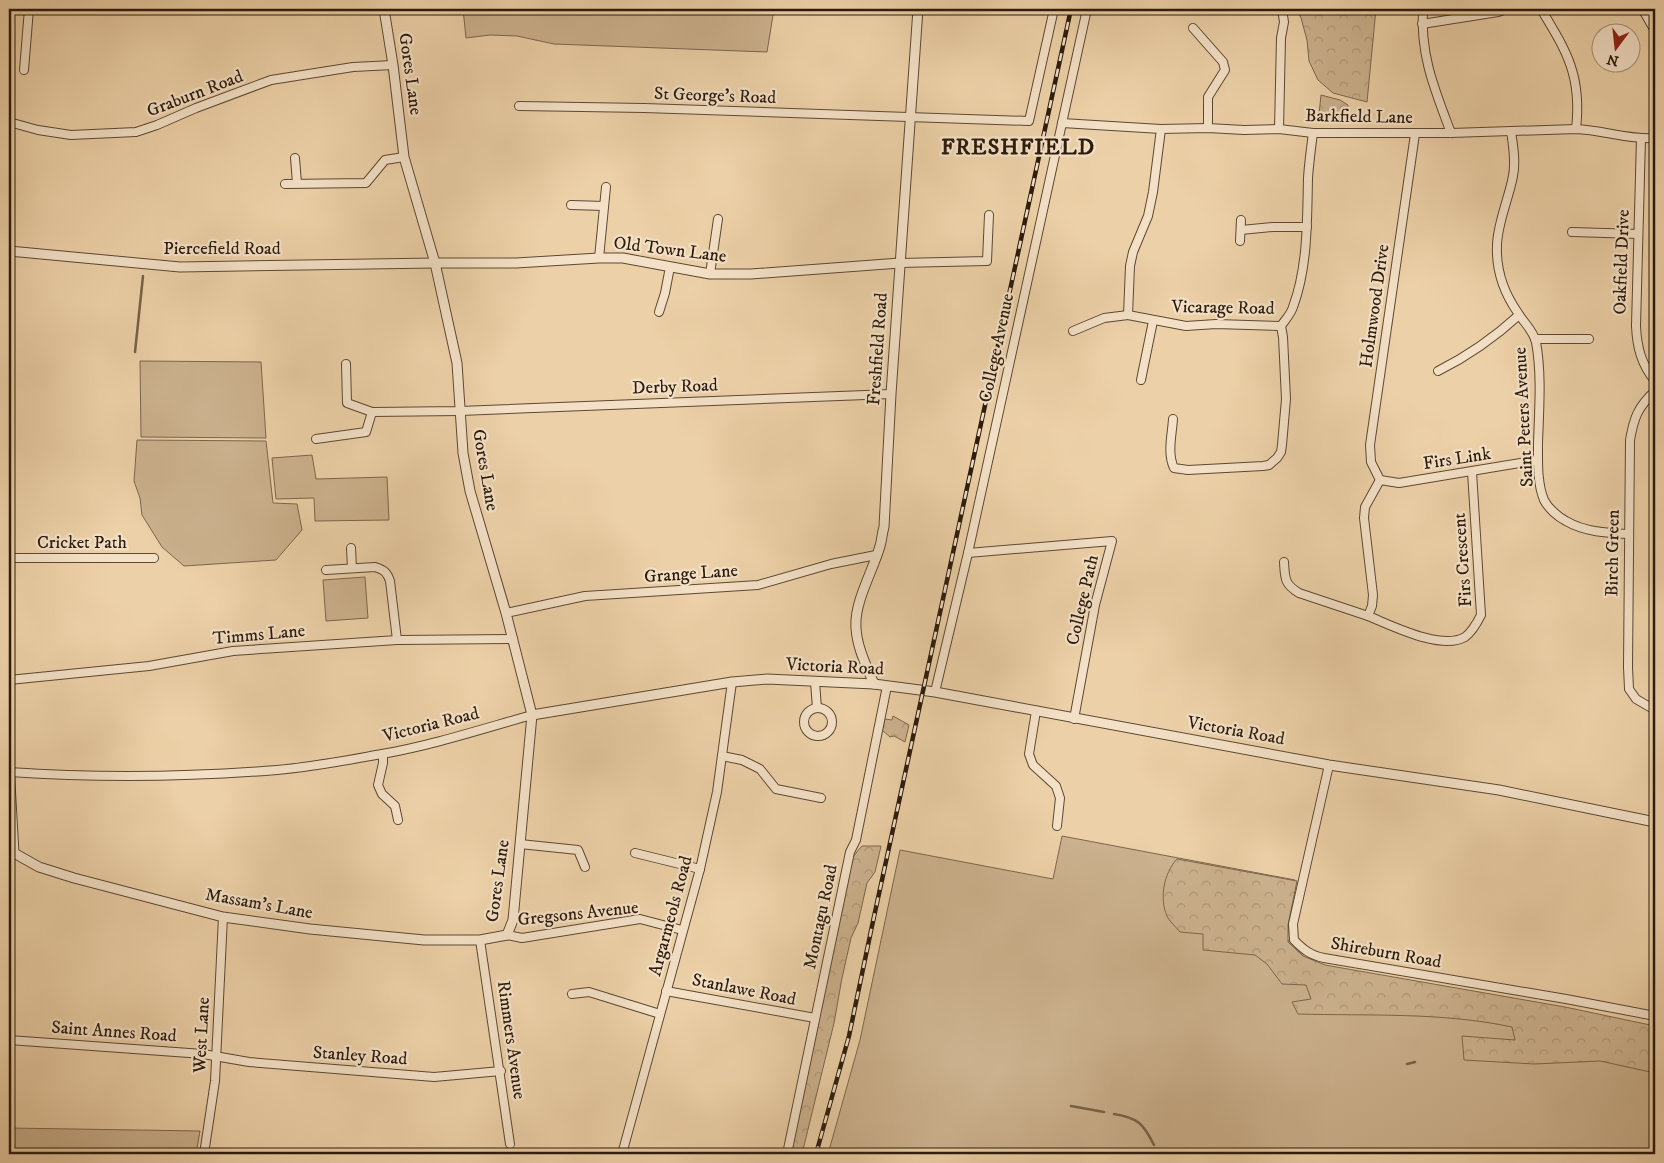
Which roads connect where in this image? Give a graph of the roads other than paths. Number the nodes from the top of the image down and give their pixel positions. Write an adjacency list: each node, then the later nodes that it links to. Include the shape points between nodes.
1 (30, 9): 15 (street)
2 (384, 9): 14 (street, Gores Lane)
3 (918, 9): 17 (street, Freshfield Road)
4 (1054, 9): 17 (street, via 1029,121)
5 (1087, 9): 19 (street, College Avenue)
6 (1282, 9): 21 (street)
7 (1422, 9): 11 (street)
8 (1506, 9): 11 (street)
9 (1540, 9): 23 (street, via 1572,66 1578,108)
10 (1643, 9): 13 (street)
11 (1422, 24): 26 (street, via 1426,62)
12 (1193, 28): 20 (street, via 1224,62 1225,70 1208,97)
13 (1655, 30)
14 (393, 65): 18 (street, Graburn Road, via 353,67 271,80 136,132 71,135); 30 (street, Gores Lane)
15 (24, 70)
16 (518, 106): 17 (street, St George's Road)
17 (910, 118): 48 (street, Freshfield Road)
18 (9, 122)
19 (1062, 123): 22 (street, Barkfield Lane); 74 (street, College Avenue)
20 (1208, 128): 21 (street, Barkfield Lane); 22 (street, Barkfield Lane)
21 (1279, 128): 25 (street, Barkfield Lane)
22 (1161, 129): 53 (street, via 1148,216 1130,266)
23 (1576, 129): 24 (street, Barkfield Lane); 28 (street, Barkfield Lane)
24 (1511, 131): 26 (street, Barkfield Lane); 52 (street, Saint Peters Avenue, via 1514,174 1496,244 1501,280)
25 (1312, 133): 27 (street, Barkfield Lane); 40 (street, Vicarage Road)
26 (1451, 133): 27 (street, Barkfield Lane)
27 (1414, 134): 71 (street, Holmwood Drive, via 1370,445 1372,462)
28 (1641, 138): 29 (street, Barkfield Lane); 43 (street, Oakfield Drive)
29 (1655, 138)
30 (404, 157): 32 (street, via 385,160 366,183); 47 (street, Gores Lane)
31 (295, 158): 32 (street)
32 (296, 183): 33 (street)
33 (285, 184)
34 (606, 187): 36 (street)
35 (571, 205): 36 (street)
36 (604, 206): 46 (street)
37 (989, 215): 48 (street, via 986,260)
38 (718, 219): 50 (street)
39 (1241, 220): 41 (street)
40 (1307, 228): 41 (street); 55 (street, Vicarage Road, via 1302,274 1293,308)
41 (1241, 230): 44 (street)
42 (1572, 232): 43 (street)
43 (1638, 234): 62 (street, Oakfield Drive, via 1637,346)
44 (1240, 241)
45 (9, 251): 47 (street, Piercefield Road, via 180,268)
46 (599, 258): 47 (street, Old Town Lane); 49 (street, Old Town Lane, via 622,258)
47 (435, 263): 65 (street, Gores Lane, via 457,363)
48 (900, 263): 50 (street, Old Town Lane); 64 (street, Freshfield Road)
49 (670, 267): 50 (street, Old Town Lane); 51 (street)
50 (710, 274)
51 (659, 312)
52 (1519, 315): 57 (street, Saint Peters Avenue); 60 (street, via 1458,361)
53 (1128, 316): 54 (street, Vicarage Road); 56 (street, Vicarage Road, via 1104,318)
54 (1153, 321): 55 (street, Vicarage Road, via 1186,326); 61 (street)
55 (1281, 326): 67 (street, via 1286,398 1281,452 1273,462 1249,468 1174,468 1170,453)
56 (1073, 331)
57 (1535, 339): 58 (street); 69 (street, Saint Peters Avenue, via 1539,364)
58 (1589, 339)
59 (346, 364): 66 (street, via 347,403)
60 (1438, 370)
61 (1141, 380)
62 (1655, 381)
63 (1655, 391): 72 (street, Birch Green, via 1642,403 1632,427)
64 (891, 394): 65 (street, Derby Road); 75 (street, Freshfield Road, via 884,527)
65 (460, 411): 66 (street, Derby Road); 81 (street, Gores Lane, via 470,491)
66 (372, 412): 68 (street, via 366,432)
67 (1173, 420)
68 (316, 438)
69 (1538, 460): 70 (street, Firs Link); 72 (street, Saint Peters Avenue, via 1545,501 1565,520 1597,532)
70 (1472, 472): 71 (street, Firs Link, via 1399,483); 82 (street, Firs Crescent, via 1481,615 1475,626 1464,637 1448,642 1405,631)
71 (1380, 480): 82 (street, via 1365,507 1364,518 1373,595)
72 (1628, 534): 92 (street, Birch Green, via 1629,689 1636,698)
73 (350, 548): 79 (street)
74 (968, 553): 90 (street, College Avenue); 95 (street, College Path, via 1112,541 1094,605)
75 (876, 555): 81 (street, Grange Lane, via 758,585 585,596); 88 (street, Freshfield Road, via 856,628 861,653)
76 (9, 558): 77 (street, Cricket Path)
77 (154, 558)
78 (1284, 562): 82 (street, Firs Crescent, via 1290,588)
79 (352, 568): 80 (street); 84 (street, via 376,567 387,574)
80 (326, 570)
81 (506, 613): 83 (street, Gores Lane)
82 (1368, 616)
83 (513, 639): 84 (street, Timms Lane); 94 (street, Gores Lane)
84 (396, 640): 85 (street, Timms Lane, via 233,651 149,666)
85 (9, 680)
86 (732, 682): 87 (street, Victoria Road); 94 (street, Victoria Road); 97 (street, Argarmeols Road)
87 (815, 682): 88 (street, Victoria Road); 91 (street)
88 (874, 684): 89 (street, Victoria Road)
89 (887, 686): 90 (street, Victoria Road); 117 (street, Montagu Road)
90 (935, 692): 93 (street, Victoria Road)
91 (818, 708)
92 (1655, 710)
93 (1036, 711): 95 (street, Victoria Road); 104 (street, via 1029,754 1033,765 1056,786 1060,798)
94 (532, 715): 96 (street, Victoria Road); 105 (street, Gores Lane)
95 (1074, 718): 98 (street, Victoria Road)
96 (383, 754): 100 (street, Victoria Road, via 279,770 184,774); 102 (street, via 378,785 382,794 395,806)
97 (722, 756): 101 (street, via 742,760 760,769 776,789); 108 (street, Argarmeols Road)
98 (1329, 764): 103 (street, Victoria Road, via 1499,790); 116 (street, Shireburn Road, via 1294,924 1294,940 1306,952 1312,956)
99 (9, 765): 100 (street)
100 (9, 772): 109 (street, Massam's Lane, via 14,853 39,867 74,878)
101 (820, 798)
102 (398, 820)
103 (1655, 822)
104 (1057, 826)
105 (520, 844): 107 (street, via 578,850); 111 (street, Gores Lane, via 513,920)
106 (635, 853): 108 (street)
107 (585, 867)
108 (700, 869): 110 (street, Argarmeols Road)
109 (223, 917): 112 (street, Massam's Lane, via 424,940); 119 (street, West Lane)
110 (682, 930): 111 (street, Gregsons Avenue, via 640,920 522,938); 113 (street, Argarmeols Road)
111 (507, 935): 112 (street, Massam's Lane)
112 (480, 940): 120 (street, Rimmers Avenue)
113 (666, 991): 115 (street, Argarmeols Road); 117 (street, Stanlawe Road)
114 (572, 994): 115 (street, via 590,992)
115 (660, 1014): 123 (street, Argarmeols Road)
116 (1655, 1016)
117 (815, 1018): 124 (street, Montagu Road)
118 (9, 1040): 119 (street, Saint Annes Road)
119 (217, 1057): 120 (street, Stanley Road, via 434,1077); 122 (street, West Lane)
120 (500, 1071): 121 (street, Rimmers Avenue)
121 (510, 1144)
122 (204, 1154)
123 (622, 1154)
124 (787, 1154)

